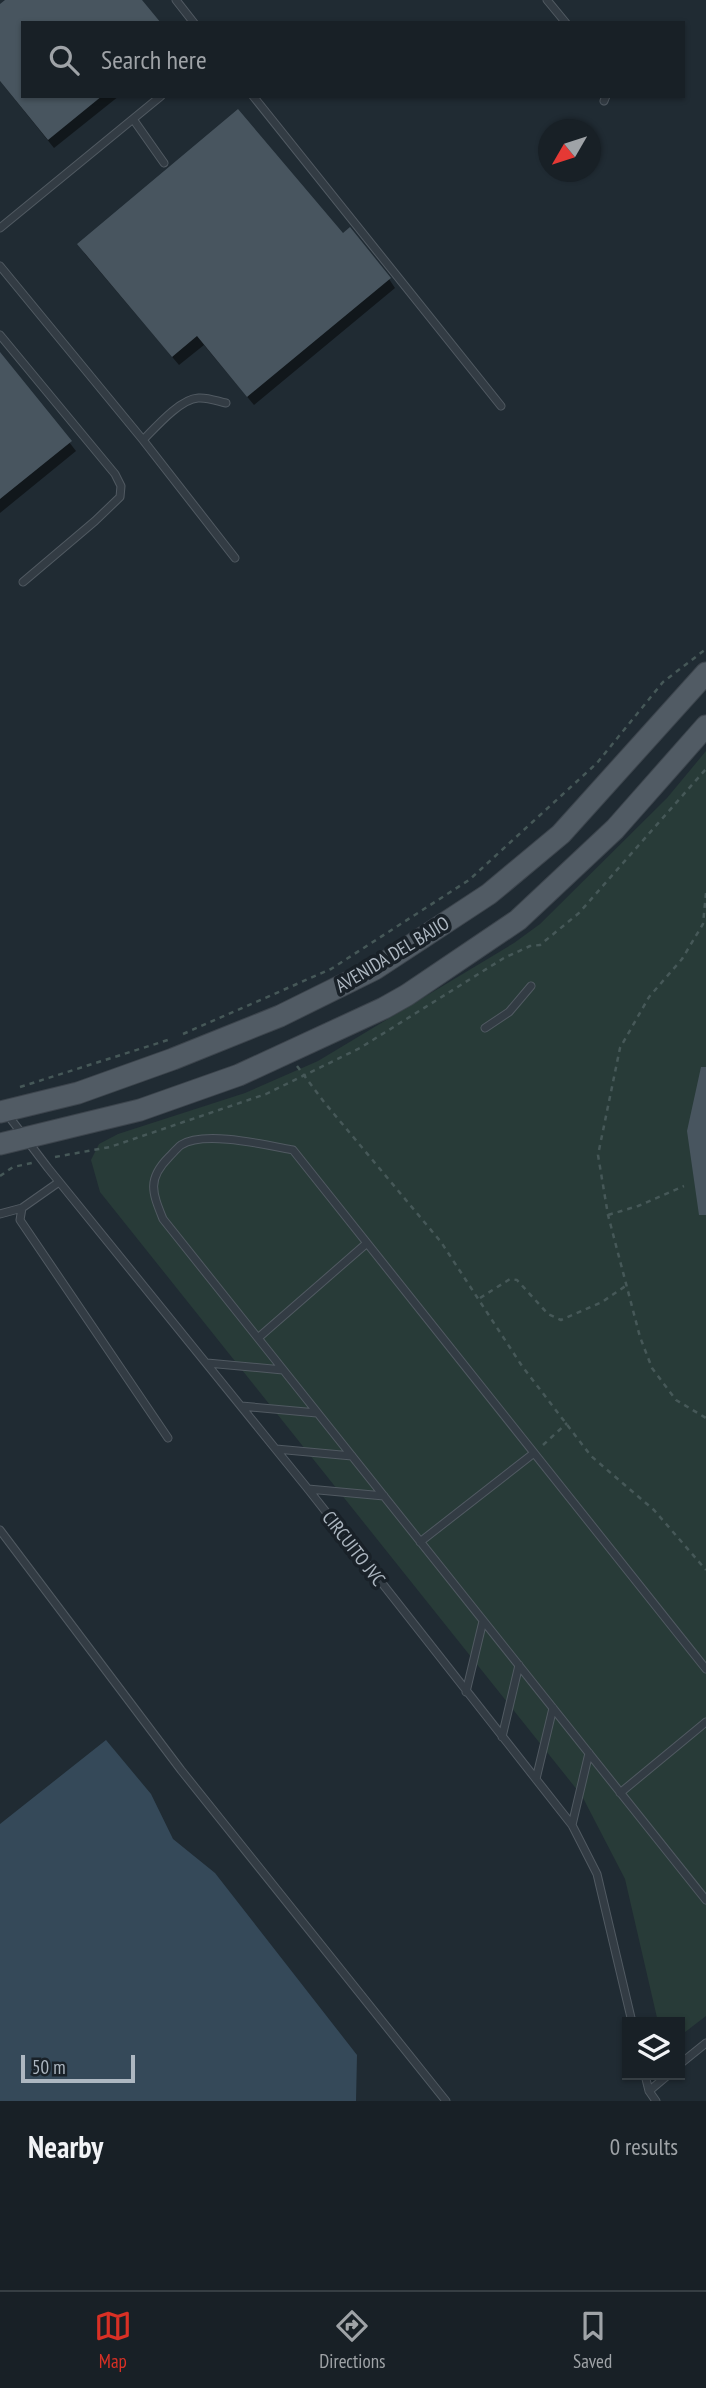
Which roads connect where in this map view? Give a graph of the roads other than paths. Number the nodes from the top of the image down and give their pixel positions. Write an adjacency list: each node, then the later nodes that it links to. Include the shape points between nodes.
1 (176, 0): 3 (lane)
2 (547, 0): 4 (lane)
3 (192, 21)
4 (564, 21)
5 (159, 98): 7 (lane)
6 (255, 98): 13 (lane)
7 (133, 119): 8 (lane); 9 (lane)
8 (164, 163)
9 (0, 228)
10 (0, 266): 14 (lane)
11 (0, 335): 16 (lane, via 121,486 120,497)
12 (226, 403): 14 (lane, via 189,400)
13 (501, 406)
14 (143, 440): 15 (lane)
15 (235, 558)
16 (23, 582)
17 (706, 673): 21 (main road, AVENIDA DEL BAJIO, via 561,834 489,894 375,969 280,1016 173,1059 78,1093)
18 (706, 726): 22 (main road, AVENIDA DEL BAJIO, via 615,829 518,920 407,995 239,1075 140,1110)
19 (531, 986): 20 (lane, via 509,1012)
20 (485, 1028)
21 (2, 1112): 22 (lane, CIRCUITO JVC)
22 (25, 1137): 23 (main road, AVENIDA DEL BAJIO); 24 (lane, CIRCUITO JVC)
23 (0, 1144)
24 (60, 1182): 25 (lane); 29 (lane, CIRCUITO JVC)
25 (22, 1208): 26 (lane); 33 (lane, via 20,1220)
26 (0, 1214)
27 (367, 1243): 28 (lane); 28 (lane, via 293,1150 229,1138 182,1144 156,1169 152,1193 163,1219); 35 (lane)
28 (258, 1338): 30 (lane)
29 (207, 1363): 30 (lane); 31 (lane, CIRCUITO JVC)
30 (284, 1370): 32 (lane)
31 (241, 1406): 32 (lane); 34 (lane, CIRCUITO JVC)
32 (317, 1413): 36 (lane)
33 (168, 1438)
34 (276, 1449): 36 (lane); 37 (lane, CIRCUITO JVC)
35 (534, 1453): 40 (lane); 43 (lane)
36 (352, 1456): 38 (lane)
37 (308, 1489): 38 (lane); 44 (lane, CIRCUITO JVC)
38 (384, 1496): 40 (lane)
39 (0, 1530): 59 (lane, via 181,1770)
40 (420, 1542): 41 (lane)
41 (483, 1621): 42 (lane); 44 (lane)
42 (519, 1665): 45 (lane); 47 (lane)
43 (706, 1669)
44 (466, 1692): 47 (lane, CIRCUITO JVC)
45 (553, 1708): 48 (lane); 49 (lane)
46 (706, 1722): 50 (lane)
47 (502, 1737): 49 (lane, CIRCUITO JVC)
48 (589, 1753): 50 (lane); 51 (lane)
49 (536, 1779): 51 (lane, CIRCUITO JVC)
50 (620, 1793): 52 (lane)
51 (572, 1825): 53 (lane, CIRCUITO JVC, via 597,1874)
52 (706, 1900)
53 (631, 2017)
54 (706, 2043): 55 (lane)
55 (685, 2060)
56 (646, 2080): 58 (lane)
57 (662, 2080): 58 (lane)
58 (649, 2091): 60 (lane)
59 (446, 2101)
60 (656, 2101)

